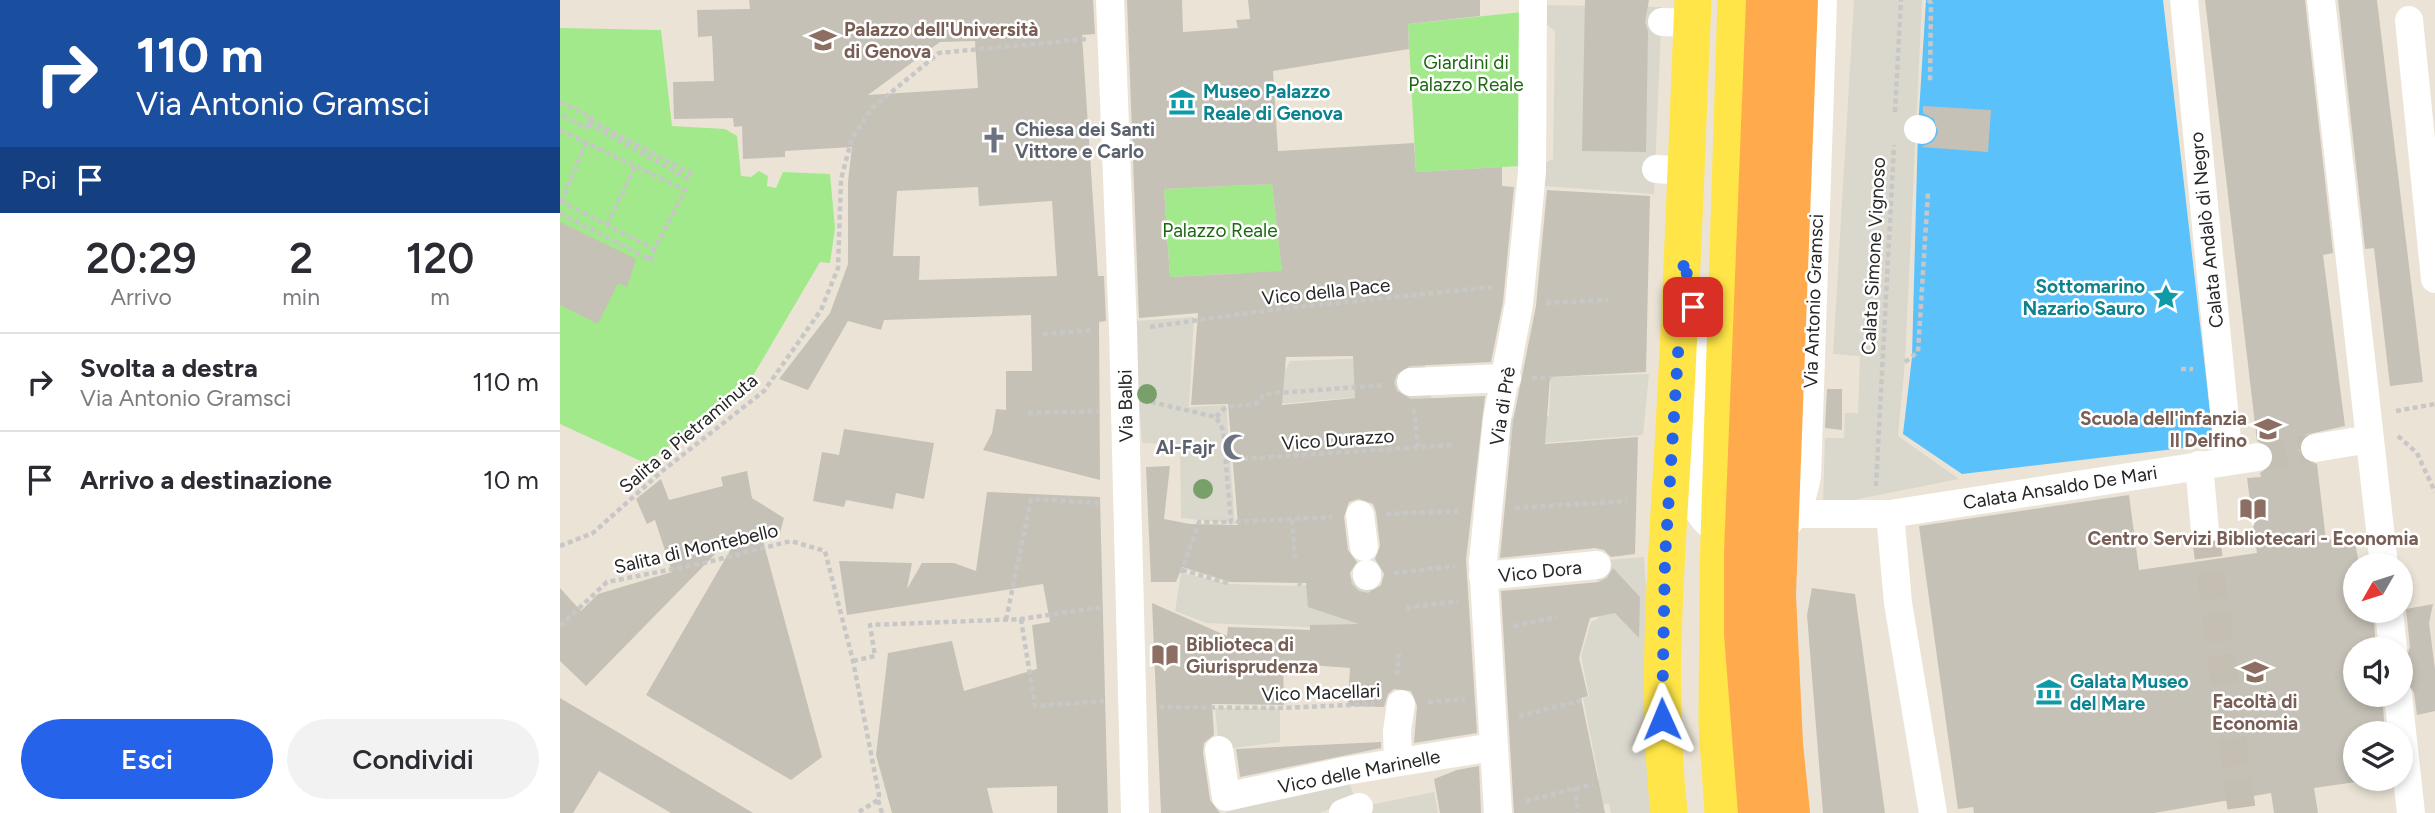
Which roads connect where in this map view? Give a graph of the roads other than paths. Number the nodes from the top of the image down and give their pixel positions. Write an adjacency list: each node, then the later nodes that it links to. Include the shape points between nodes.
1 (1110, 0): 37 (street, Via Balbi, via 1130,357)
2 (1533, 0): 13 (street, Via di Prè, via 1532,172)
3 (1736, 0): 24 (main road)
4 (1765, 0): 40 (highway, via 1743,553 1743,635)
5 (1799, 0): 41 (highway, via 1777,594)
6 (1823, 0): 20 (street, Via Antonio Gramsci, via 1807,476)
7 (2184, 0): 18 (street, Calata Andalò di Negro)
8 (2321, 0): 15 (street)
9 (1682, 15): 11 (main road, via 1671,170)
10 (2409, 20): 12 (street)
11 (1684, 259): 24 (street, via 1702,356 1694,501 1705,521); 38 (main road, via 1664,582 1662,697)
12 (2435, 279)
13 (1507, 378): 14 (street); 29 (street, Via di Prè, via 1497,419)
14 (1411, 382)
15 (2370, 439): 16 (street); 25 (street)
16 (2315, 449)
17 (2258, 457): 18 (street, Calata Ansaldo De Mari)
18 (2229, 461): 19 (street, Calata Ansaldo De Mari)
19 (2199, 465): 21 (street, Calata Ansaldo De Mari); 23 (street)
20 (1797, 513): 21 (street, Calata Ansaldo De Mari); 24 (street, via 1786,527 1764,538)
21 (1884, 514): 28 (street)
22 (1360, 515): 27 (street)
23 (2205, 530)
24 (1719, 531): 39 (main road, via 1717,724)
25 (2383, 553)
26 (1597, 565): 29 (street, Vico Dora)
27 (1371, 568)
28 (1896, 571): 43 (street); 44 (street, via 1914,610)
29 (1483, 578): 33 (street, Via di Prè)
30 (1882, 605): 42 (street)
31 (1401, 704): 35 (street, via 1396,731)
32 (2399, 707): 45 (street)
33 (1491, 722): 35 (street, Vico delle Marinelle); 36 (street, Via di Prè)
34 (1219, 750): 35 (street, Vico delle Marinelle, via 1226,797)
35 (1398, 761)
36 (1498, 811)
37 (1135, 813)
38 (1669, 813)
39 (1723, 813)
40 (1757, 813)
41 (1791, 813)
42 (1915, 813)
43 (1933, 813)
44 (1944, 813)
45 (2411, 813)

